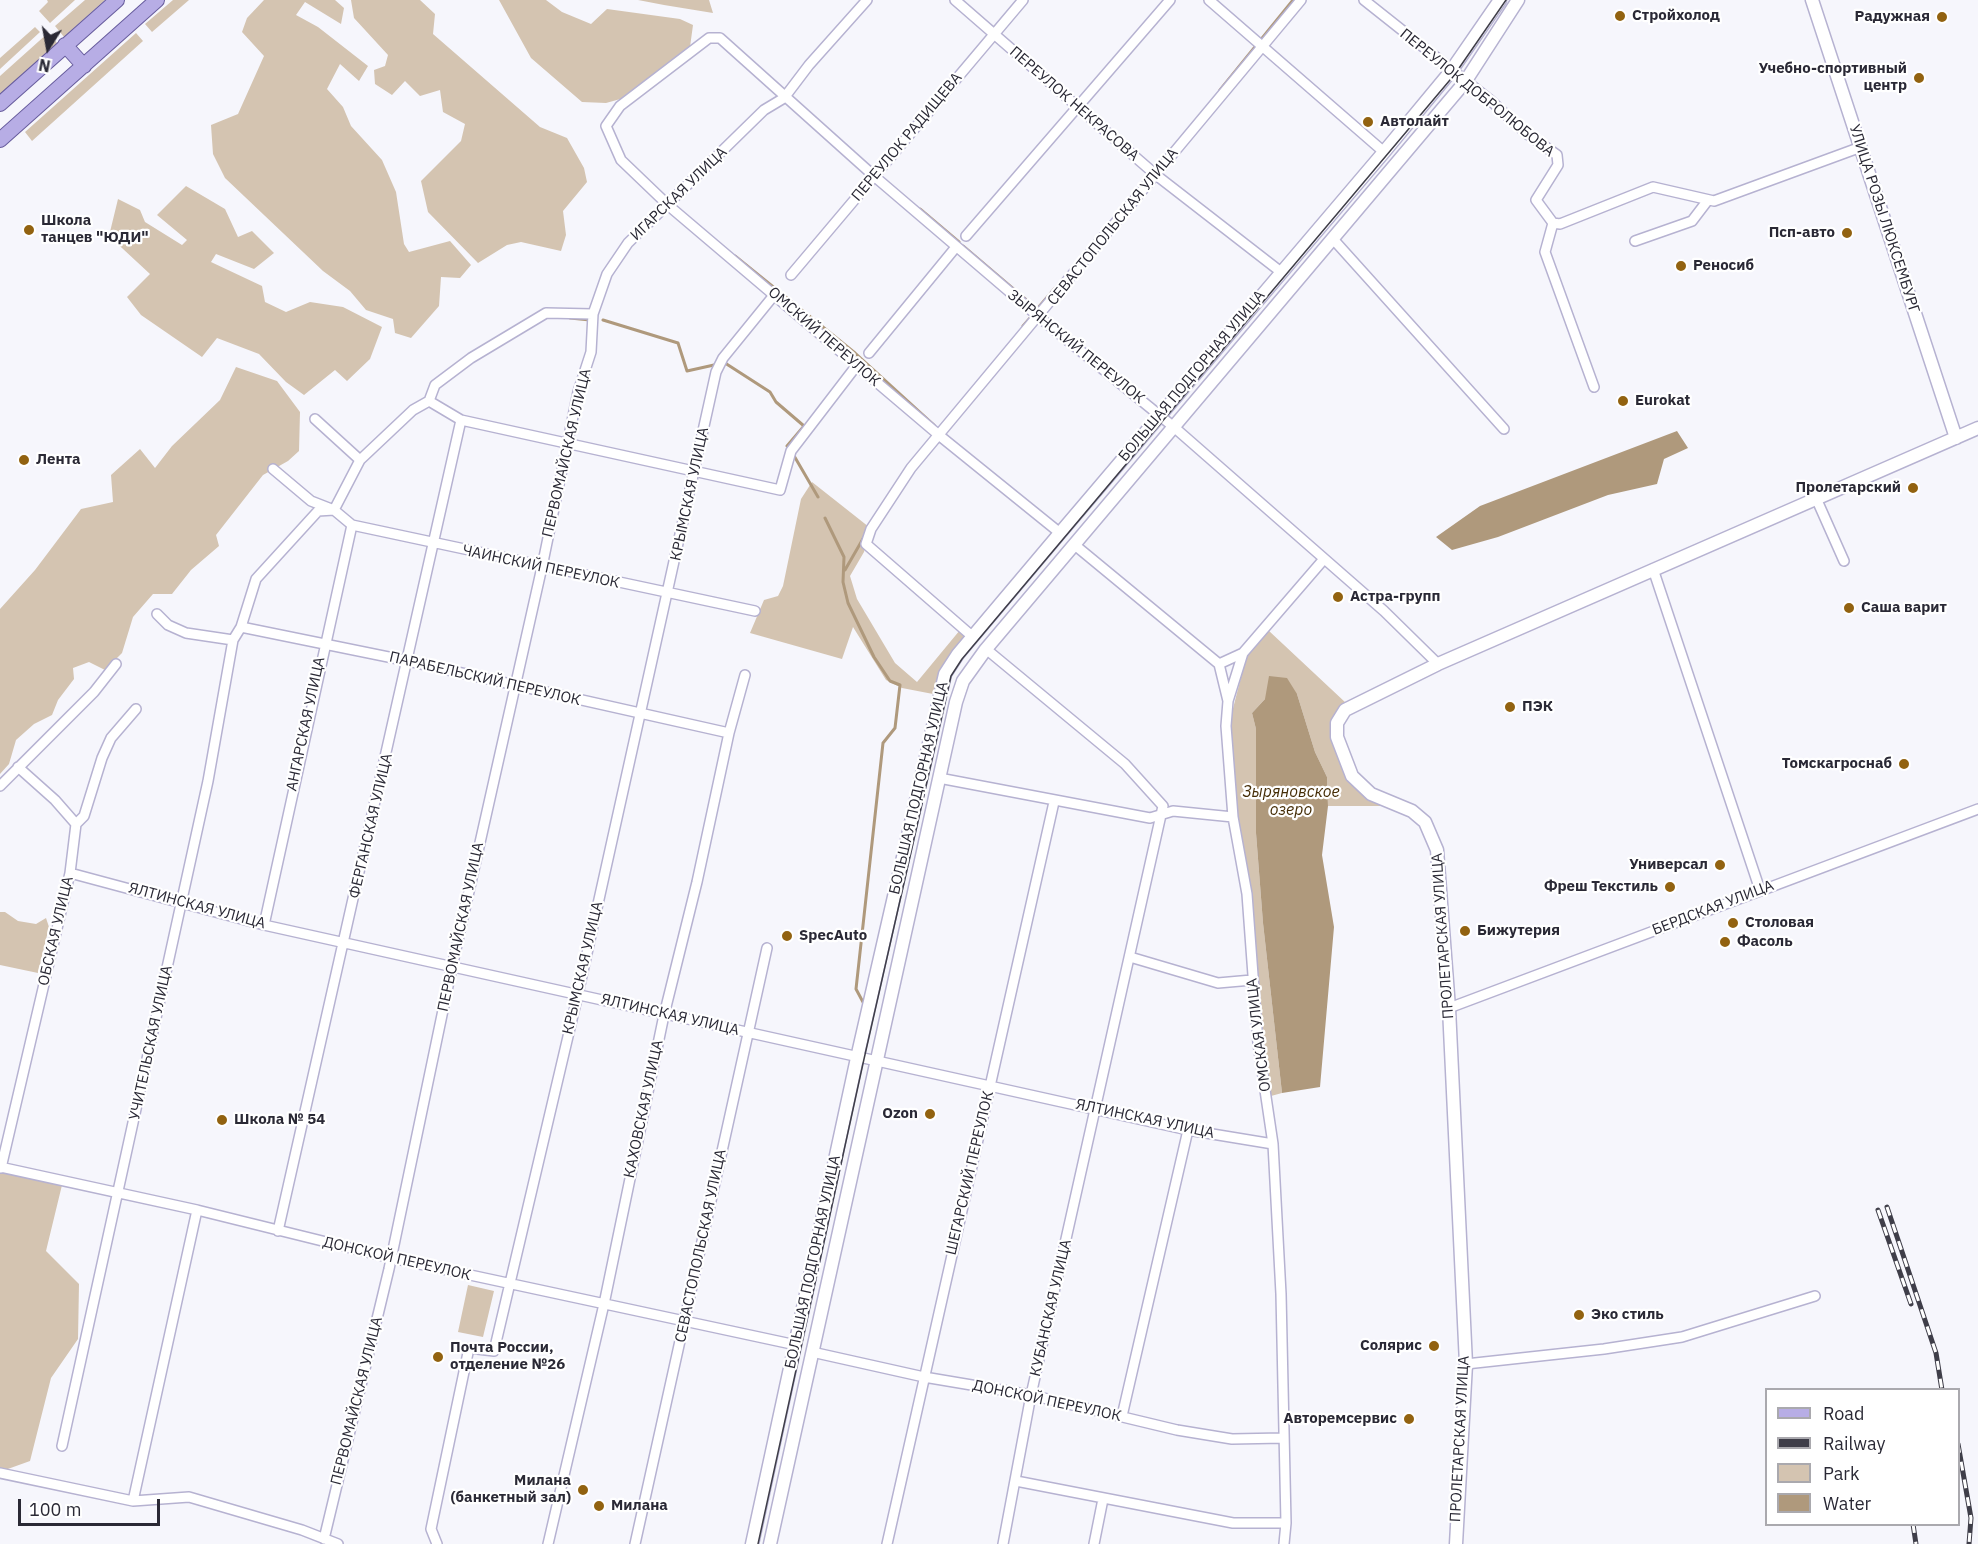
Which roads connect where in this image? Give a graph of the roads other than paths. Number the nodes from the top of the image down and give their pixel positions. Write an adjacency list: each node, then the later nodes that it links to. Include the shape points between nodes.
1 (117, 0): 14 (main road)
2 (157, 0): 16 (main road)
3 (867, 0): 19 (street, ИГАРСКАЯ УЛИЦА)
4 (955, 0): 13 (street, ПЕРЕУЛОК НЕКРАСОВА)
5 (1023, 0): 13 (street, ПЕРЕУЛОК РАДИЩЕВА)
6 (1170, 0): 21 (street)
7 (1209, 0): 15 (street)
8 (1301, 0): 15 (street, СЕВАСТОПОЛЬСКАЯ УЛИЦА)
9 (1364, 0): 17 (street, ПЕРЕУЛОК ДОБРОЛЮБОВА)
10 (1500, 0): 17 (main road, БОЛЬШАЯ ПОДГОРНАЯ УЛИЦА)
11 (1518, 0): 18 (main road, БОЛЬШАЯ ПОДГОРНАЯ УЛИЦА)
12 (1812, 0): 24 (main road, УЛИЦА РОЗЫ ЛЮКСЕМБУРГ)
13 (994, 34): 21 (street, ПЕРЕУЛОК НЕКРАСОВА); 27 (street, ПЕРЕУЛОК РАДИЩЕВА)
14 (65, 45): 16 (main road); 20 (main road)
15 (1263, 47): 25 (street); 26 (street, СЕВАСТОПОЛЬСКАЯ УЛИЦА)
16 (84, 66): 23 (main road)
17 (1450, 70): 18 (street, ПЕРЕУЛОК ДОБРОЛЮБОВА); 25 (main road, БОЛЬШАЯ ПОДГОРНАЯ УЛИЦА)
18 (1465, 81): 30 (street, ПЕРЕУЛОК ДОБРОЛЮБОВА, via 1557,155 1558,165 1536,200); 32 (main road, БОЛЬШАЯ ПОДГОРНАЯ УЛИЦА)
19 (784, 98): 22 (street, ЗЫРЯНСКИЙ ПЕРЕУЛОК, via 720,38 710,38 620,106); 27 (street, ЗЫРЯНСКИЙ ПЕРЕУЛОК); 29 (street, ИГАРСКАЯ УЛИЦА, via 764,110)
20 (0, 104)
21 (1078, 105): 26 (street, ПЕРЕУЛОК НЕКРАСОВА); 31 (street)
22 (606, 126): 29 (street, ОМСКИЙ ПЕРЕУЛОК, via 621,160)
23 (0, 140)
24 (1861, 147): 28 (street); 51 (main road, УЛИЦА РОЗЫ ЛЮКСЕМБУРГ)
25 (1384, 152): 35 (main road, БОЛЬШАЯ ПОДГОРНАЯ УЛИЦА)
26 (1156, 175): 35 (street, ПЕРЕУЛОК НЕКРАСОВА); 39 (street, СЕВАСТОПОЛЬСКАЯ УЛИЦА)
27 (874, 176): 34 (street, ЗЫРЯНСКИЙ ПЕРЕУЛОК); 36 (street, ПЕРЕУЛОК РАДИЩЕВА)
28 (1708, 200): 30 (street, via 1653,187 1560,224); 33 (street, via 1692,220)
29 (669, 206): 37 (street, ОМСКИЙ ПЕРЕУЛОК); 38 (street, ИГАРСКАЯ УЛИЦА, via 628,243 607,274)
30 (1553, 223): 42 (street, via 1545,252)
31 (966, 236)
32 (1332, 239): 47 (main road, БОЛЬШАЯ ПОДГОРНАЯ УЛИЦА); 49 (street)
33 (1635, 241)
34 (956, 247): 39 (street, ЗЫРЯНСКИЙ ПЕРЕУЛОК); 40 (street)
35 (1281, 272): 44 (main road, БОЛЬШАЯ ПОДГОРНАЯ УЛИЦА)
36 (791, 275)
37 (775, 294): 41 (street, ОМСКИЙ ПЕРЕУЛОК); 55 (street, КРЫМСКАЯ УЛИЦА, via 720,363)
38 (593, 314): 43 (street, via 546,313 471,358 435,386); 52 (street, ПЕРВОМАЙСКАЯ УЛИЦА, via 591,352)
39 (1039, 317): 44 (street, ЗЫРЯНСКИЙ ПЕРЕУЛОК); 50 (street, СЕВАСТОПОЛЬСКАЯ УЛИЦА)
40 (869, 353)
41 (857, 365): 50 (street, ОМСКИЙ ПЕРЕУЛОК); 55 (street, via 791,451 783,489)
42 (1594, 387)
43 (429, 401): 46 (street); 53 (street, via 413,410)
44 (1159, 415): 47 (street, ЗЫРЯНСКИЙ ПЕРЕУЛОК); 59 (main road, БОЛЬШАЯ ПОДГОРНАЯ УЛИЦА)
45 (315, 419): 53 (street)
46 (461, 420): 52 (street); 60 (street, ФЕРГАНСКАЯ УЛИЦА)
47 (1175, 428): 61 (main road, БОЛЬШАЯ ПОДГОРНАЯ УЛИЦА); 62 (street, ЗЫРЯНСКИЙ ПЕРЕУЛОК)
48 (1978, 428): 51 (main road, ПРОЛЕТАРСКАЯ УЛИЦА)
49 (1504, 429)
50 (940, 436): 59 (street, ОМСКИЙ ПЕРЕУЛОК); 70 (street, СЕВАСТОПОЛЬСКАЯ УЛИЦА, via 911,468 871,529 866,544)
51 (1956, 438): 56 (main road, ПРОЛЕТАРСКАЯ УЛИЦА)
52 (568, 444): 55 (street); 64 (street, ПЕРВОМАЙСКАЯ УЛИЦА)
53 (360, 460): 57 (street)
54 (273, 469): 57 (street, ЧАИНСКИЙ ПЕРЕУЛОК, via 310,501)
55 (695, 473): 66 (street, КРЫМСКАЯ УЛИЦА)
56 (1816, 498): 63 (street); 65 (main road, ПРОЛЕТАРСКАЯ УЛИЦА)
57 (334, 510): 58 (street, ЧАИНСКИЙ ПЕРЕУЛОК); 69 (street, via 318,511 255,579)
58 (352, 525): 60 (street, ЧАИНСКИЙ ПЕРЕУЛОК); 72 (street, АНГАРСКАЯ УЛИЦА)
59 (1060, 533): 70 (main road, БОЛЬШАЯ ПОДГОРНАЯ УЛИЦА)
60 (434, 543): 64 (street, ЧАИНСКИЙ ПЕРЕУЛОК); 75 (street, ФЕРГАНСКАЯ УЛИЦА)
61 (1076, 546): 73 (main road, БОЛЬШАЯ ПОДГОРНАЯ УЛИЦА); 77 (street)
62 (1324, 559): 74 (street, ОМСКАЯ УЛИЦА); 78 (street, ЗЫРЯНСКИЙ ПЕРЕУЛОК, via 1384,610)
63 (1844, 561)
64 (542, 567): 66 (street, ЧАИНСКИЙ ПЕРЕУЛОК); 80 (street, ПЕРВОМАЙСКАЯ УЛИЦА)
65 (1653, 569): 78 (main road, ПРОЛЕТАРСКАЯ УЛИЦА); 94 (street)
66 (668, 594): 67 (street, ЧАИНСКИЙ ПЕРЕУЛОК); 83 (street, КРЫМСКАЯ УЛИЦА)
67 (754, 611)
68 (158, 614): 71 (street, via 168,625 186,633)
69 (241, 627): 71 (street); 72 (street, ПАРАБЕЛЬСКИЙ ПЕРЕУЛОК)
70 (973, 637): 106 (main road, БОЛЬШАЯ ПОДГОРНАЯ УЛИЦА, via 945,674 938,698)
71 (233, 640): 95 (street, УЧИТЕЛЬСКАЯ УЛИЦА)
72 (324, 643): 75 (street, ПАРАБЕЛЬСКИЙ ПЕРЕУЛОК); 96 (street, АНГАРСКАЯ УЛИЦА)
73 (986, 649): 86 (main road, БОЛЬШАЯ ПОДГОРНАЯ УЛИЦА, via 963,681); 90 (street, via 1125,764 1163,806)
74 (1243, 653): 77 (street); 81 (street, ОМСКАЯ УЛИЦА)
75 (408, 661): 80 (street, ПАРАБЕЛЬСКИЙ ПЕРЕУЛОК); 97 (street, ФЕРГАНСКАЯ УЛИЦА)
76 (116, 664): 85 (street, via 94,692)
77 (1219, 664): 81 (street)
78 (1438, 664): 103 (main road, ПРОЛЕТАРСКАЯ УЛИЦА, via 1345,710 1337,723 1337,737 1352,776 1371,794 1412,811 1425,822 1433,837 1441,882)
79 (745, 675): 84 (street, КАХОВСКАЯ УЛИЦА)
80 (515, 684): 83 (street, ПАРАБЕЛЬСКИЙ ПЕРЕУЛОК); 100 (street, ПЕРВОМАЙСКАЯ УЛИЦА)
81 (1228, 701): 91 (street, ОМСКАЯ УЛИЦА, via 1226,726)
82 (136, 709): 92 (street, ОБСКАЯ УЛИЦА, via 111,738 84,816)
83 (641, 715): 84 (street, ПАРАБЕЛЬСКИЙ ПЕРЕУЛОК); 102 (street, КРЫМСКАЯ УЛИЦА)
84 (729, 733): 104 (street, КАХОВСКАЯ УЛИЦА)
85 (18, 767): 87 (street); 92 (street)
86 (939, 778): 88 (street); 107 (main road, БОЛЬШАЯ ПОДГОРНАЯ УЛИЦА)
87 (0, 786)
88 (1054, 802): 90 (street, via 1150,818); 108 (street, ШЕГАРСКИЙ ПЕРЕУЛОК)
89 (1978, 808): 94 (street, БЕРДСКАЯ УЛИЦА)
90 (1161, 815): 91 (street, via 1173,811); 99 (street, КУБАНСКАЯ УЛИЦА)
91 (1233, 817): 101 (street, ОМСКАЯ УЛИЦА, via 1247,894)
92 (75, 824): 93 (street, ОБСКАЯ УЛИЦА)
93 (70, 873): 95 (street, ЯЛТИНСКАЯ УЛИЦА); 112 (street, ОБСКАЯ УЛИЦА)
94 (1760, 890): 103 (street, БЕРДСКАЯ УЛИЦА)
95 (182, 901): 96 (street, ЯЛТИНСКАЯ УЛИЦА); 113 (street, УЧИТЕЛЬСКАЯ УЛИЦА)
96 (264, 925): 97 (street, ЯЛТИНСКАЯ УЛИЦА)
97 (345, 942): 100 (street, ЯЛТИНСКАЯ УЛИЦА); 115 (street, ФЕРГАНСКАЯ УЛИЦА)
98 (767, 948): 105 (street, СЕВАСТОПОЛЬСКАЯ УЛИЦА)
99 (1130, 957): 101 (street, via 1218,982); 109 (street, КУБАНСКАЯ УЛИЦА)
100 (452, 967): 102 (street, ЯЛТИНСКАЯ УЛИЦА); 116 (street, ПЕРВОМАЙСКАЯ УЛИЦА)
101 (1252, 980): 111 (street, ОМСКАЯ УЛИЦА)
102 (578, 994): 104 (street, ЯЛТИНСКАЯ УЛИЦА); 117 (street, КРЫМСКАЯ УЛИЦА)
103 (1449, 1008): 123 (main road, ПРОЛЕТАРСКАЯ УЛИЦА)
104 (664, 1015): 105 (street, ЯЛТИНСКАЯ УЛИЦА); 119 (street, КАХОВСКАЯ УЛИЦА)
105 (747, 1033): 106 (street, ЯЛТИНСКАЯ УЛИЦА); 120 (street, СЕВАСТОПОЛЬСКАЯ УЛИЦА)
106 (857, 1058): 107 (street, ЯЛТИНСКАЯ УЛИЦА); 121 (main road, БОЛЬШАЯ ПОДГОРНАЯ УЛИЦА)
107 (877, 1062): 108 (street, ЯЛТИНСКАЯ УЛИЦА); 122 (main road, БОЛЬШАЯ ПОДГОРНАЯ УЛИЦА)
108 (990, 1084): 109 (street, ЯЛТИНСКАЯ УЛИЦА); 124 (street, ШЕГАРСКИЙ ПЕРЕУЛОК)
109 (1094, 1108): 110 (street, ЯЛТИНСКАЯ УЛИЦА); 125 (street, КУБАНСКАЯ УЛИЦА)
110 (1188, 1130): 111 (street, ЯЛТИНСКАЯ УЛИЦА); 126 (street)
111 (1273, 1144): 127 (street, ОМСКАЯ УЛИЦА)
112 (1, 1168): 113 (street, ДОНСКОЙ ПЕРЕУЛОК)
113 (120, 1192): 114 (street, ДОНСКОЙ ПЕРЕУЛОК); 128 (street, УЧИТЕЛЬСКАЯ УЛИЦА)
114 (197, 1210): 115 (street, ДОНСКОЙ ПЕРЕУЛОК); 132 (street)
115 (278, 1231): 116 (street, ДОНСКОЙ ПЕРЕУЛОК)
116 (391, 1258): 117 (street, ДОНСКОЙ ПЕРЕУЛОК); 134 (street, ПЕРВОМАЙСКАЯ УЛИЦА)
117 (509, 1284): 119 (street, ДОНСКОЙ ПЕРЕУЛОК); 136 (street, КРЫМСКАЯ УЛИЦА, via 494,1351 469,1348 431,1529)
118 (1815, 1296): 123 (street, via 1682,1337)
119 (604, 1304): 120 (street, ДОНСКОЙ ПЕРЕУЛОК); 137 (street, КАХОВСКАЯ УЛИЦА)
120 (685, 1321): 121 (street, ДОНСКОЙ ПЕРЕУЛОК); 138 (street, СЕВАСТОПОЛЬСКАЯ УЛИЦА)
121 (796, 1345): 139 (main road, БОЛЬШАЯ ПОДГОРНАЯ УЛИЦА)
122 (812, 1352): 124 (street, ДОНСКОЙ ПЕРЕУЛОК); 140 (main road, БОЛЬШАЯ ПОДГОРНАЯ УЛИЦА)
123 (1466, 1364): 145 (main road, ПРОЛЕТАРСКАЯ УЛИЦА)
124 (924, 1377): 125 (street, ДОНСКОЙ ПЕРЕУЛОК); 141 (street, ШЕГАРСКИЙ ПЕРЕУЛОК)
125 (1031, 1395): 126 (street, ДОНСКОЙ ПЕРЕУЛОК); 130 (street, КУБАНСКАЯ УЛИЦА)
126 (1122, 1416): 127 (street, ДОНСКОЙ ПЕРЕУЛОК, via 1232,1439)
127 (1283, 1438): 133 (street, ОМСКАЯ УЛИЦА)
128 (62, 1446)
129 (0, 1473): 132 (street)
130 (1016, 1481): 131 (street); 142 (street, КУБАНСКАЯ УЛИЦА)
131 (1103, 1499): 133 (street, via 1233,1523); 143 (street)
132 (133, 1501): 134 (street, via 189,1497)
133 (1286, 1522): 144 (street, ОМСКАЯ УЛИЦА)
134 (324, 1539): 135 (street)
135 (338, 1544)
136 (437, 1544)
137 (548, 1544)
138 (635, 1544)
139 (752, 1544)
140 (770, 1544)
141 (887, 1544)
142 (1002, 1544)
143 (1094, 1544)
144 (1284, 1544)
145 (1455, 1544)

